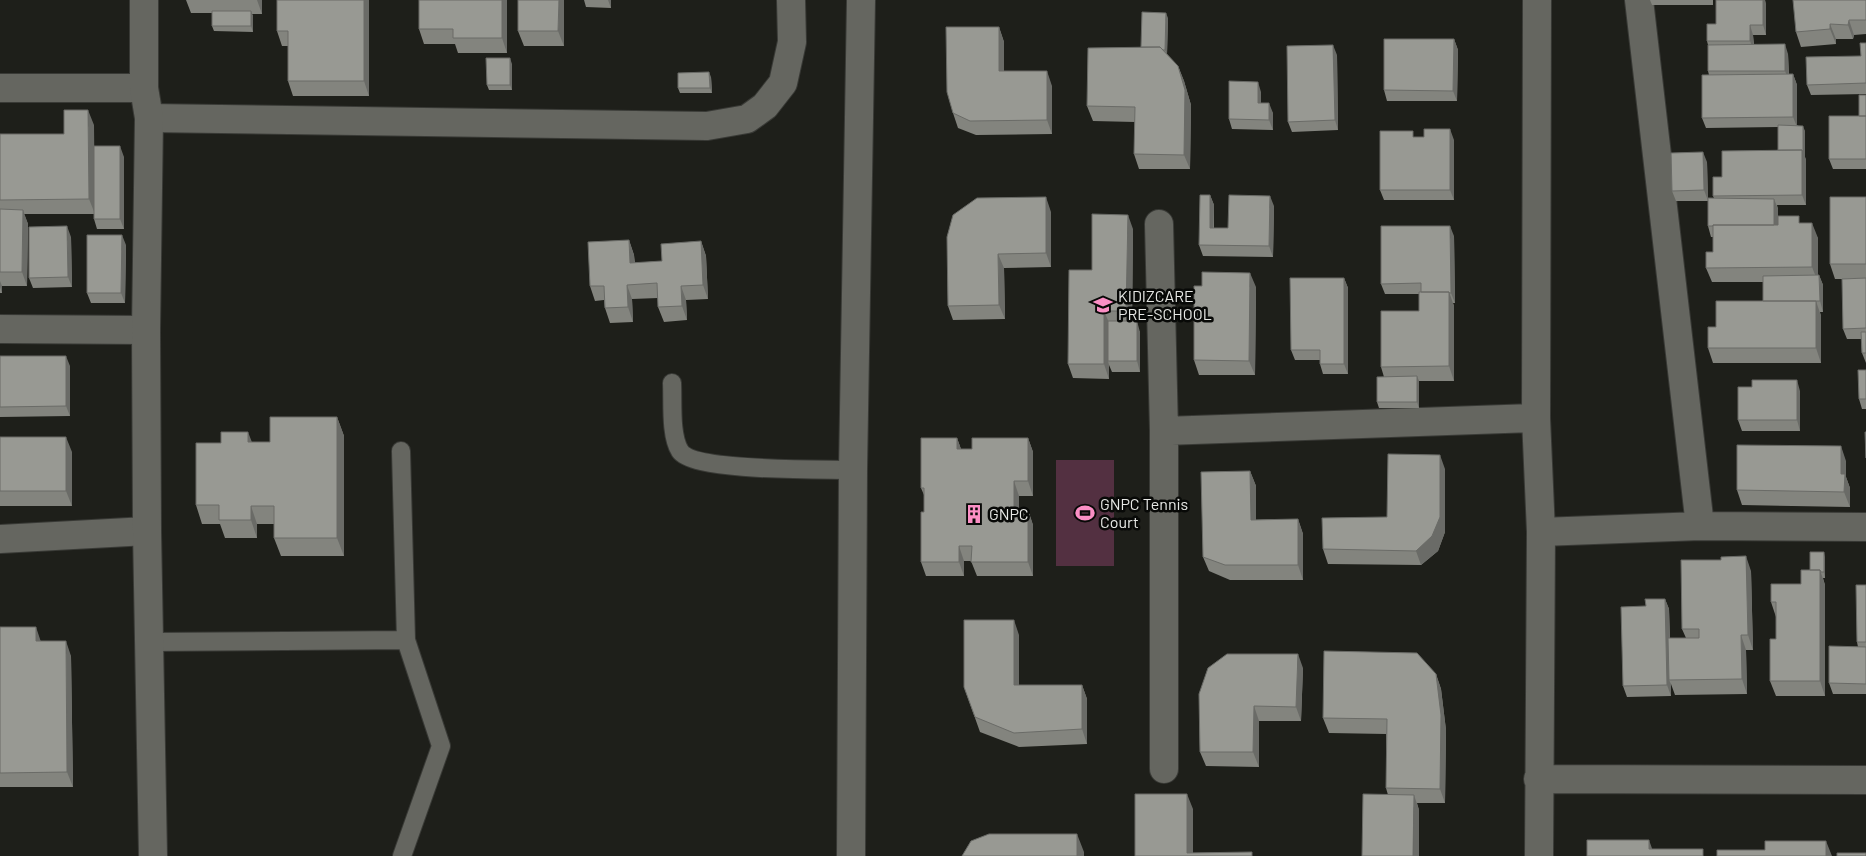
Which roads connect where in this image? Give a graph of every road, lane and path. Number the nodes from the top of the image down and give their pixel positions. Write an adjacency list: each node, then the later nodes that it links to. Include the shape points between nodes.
1 (144, 0): 7 (street)
2 (791, 0): 8 (street, via 792,42 783,83 765,106 747,119 707,126)
3 (861, 0): 16 (street)
4 (1537, 0): 13 (street)
5 (1639, 0): 17 (street)
6 (0, 88): 7 (street)
7 (144, 88): 8 (street)
8 (149, 118): 11 (street)
9 (1159, 224): 14 (street)
10 (0, 329): 11 (street)
11 (146, 330): 19 (street)
12 (672, 383): 16 (lane, via 676,442 682,453 696,461 738,467)
13 (1536, 418): 14 (street); 20 (street)
14 (1164, 431): 24 (street)
15 (401, 451): 22 (lane)
16 (853, 470): 29 (street)
17 (1700, 526): 18 (street); 20 (street)
18 (1866, 527)
19 (147, 531): 21 (street); 23 (street)
20 (1540, 532): 25 (street)
21 (0, 539)
22 (406, 640): 23 (lane); 28 (lane, via 441,746)
23 (149, 642): 27 (street)
24 (1164, 769)
25 (1538, 779): 26 (street); 30 (street)
26 (1866, 780)
27 (153, 856)
28 (402, 856)
29 (851, 856)
30 (1539, 856)

